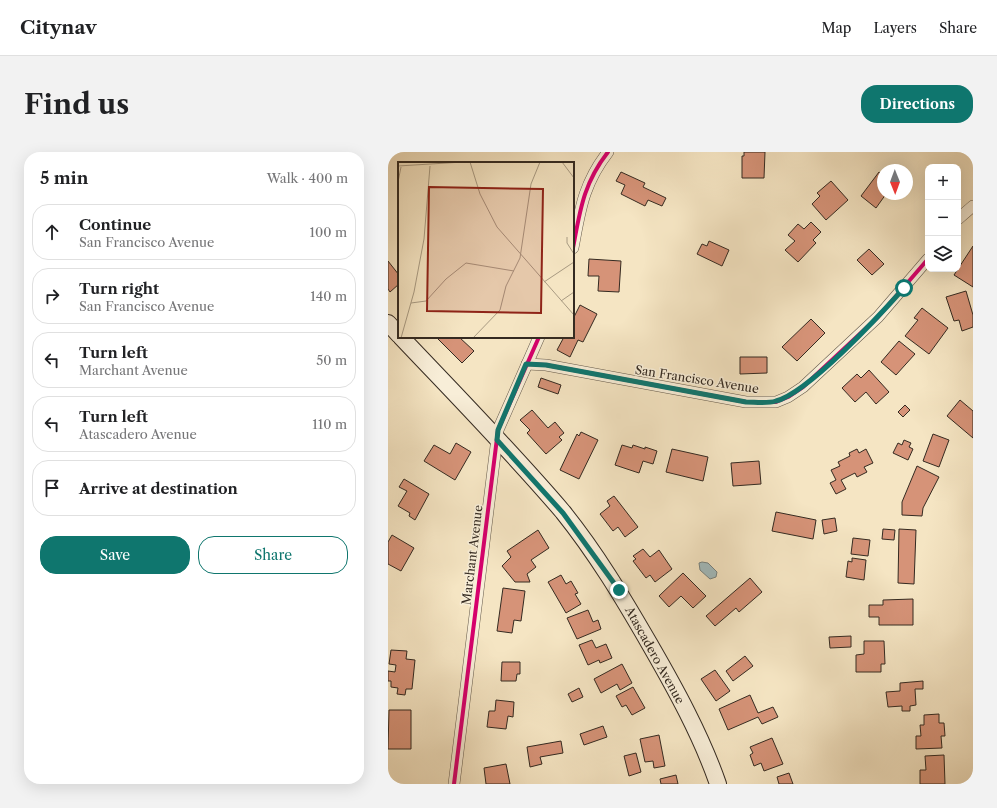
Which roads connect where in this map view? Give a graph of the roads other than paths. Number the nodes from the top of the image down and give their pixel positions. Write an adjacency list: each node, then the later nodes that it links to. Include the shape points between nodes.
1 (608, 152): 4 (street, via 588,182)
2 (973, 206): 3 (street)
3 (961, 216)
4 (574, 242)
5 (925, 262): 10 (street, San Francisco Avenue, via 878,317 821,371 798,390 776,402 746,402 546,365)
6 (388, 323): 7 (main road)
7 (398, 334)
8 (402, 338): 11 (main road, Atascadero Avenue)
9 (539, 338): 10 (street, Marchant Avenue)
10 (526, 364): 11 (street, Marchant Avenue, via 498,430)
11 (497, 440): 12 (street, Marchant Avenue); 13 (main road, Atascadero Avenue, via 563,513 619,590 667,674 708,756)
12 (454, 784)
13 (718, 784)

